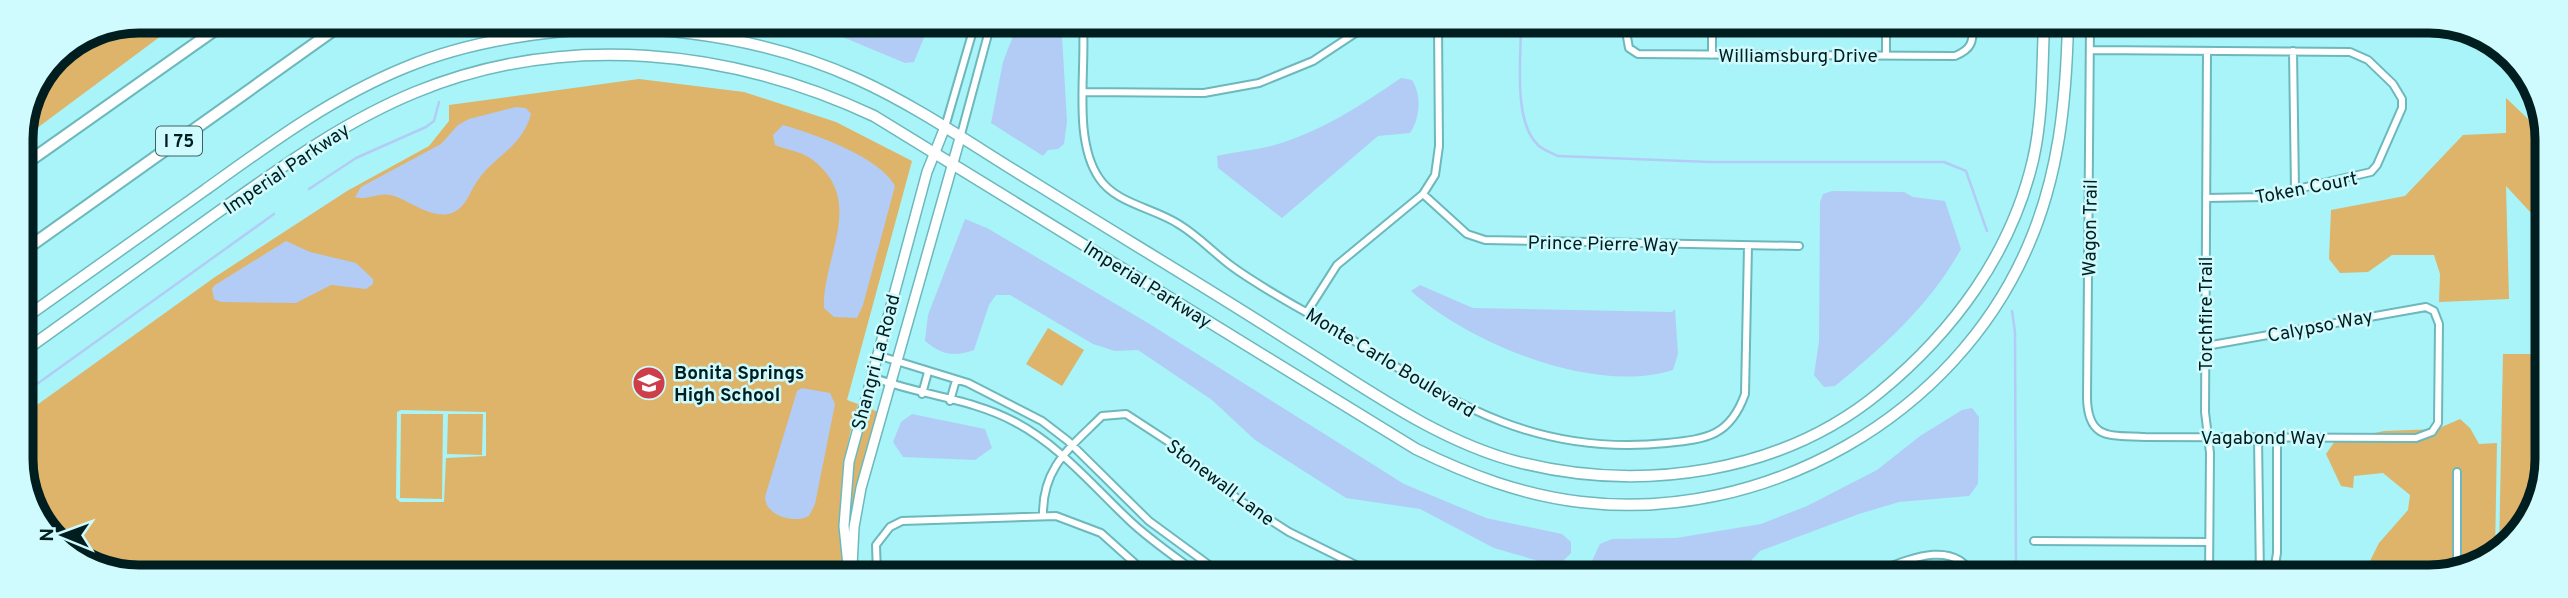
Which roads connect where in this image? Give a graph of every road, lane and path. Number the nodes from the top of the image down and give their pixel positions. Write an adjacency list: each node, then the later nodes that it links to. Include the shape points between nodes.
1 (211, 33): 26 (highway)
2 (329, 33): 31 (highway, I 75)
3 (547, 33): 34 (main road, Imperial Parkway, via 463,49 407,67 323,108)
4 (680, 33): 23 (main road, Imperial Parkway, via 756,44 797,56 883,91)
5 (972, 33): 23 (street)
6 (988, 33): 24 (street)
7 (1083, 33): 22 (street, Monte Carlo Boulevard)
8 (1355, 33): 22 (street, via 1313,61 1230,90)
9 (1438, 33): 29 (street, via 1439,161)
10 (1626, 33): 20 (street, Williamsburg Drive, via 1629,48 1638,54)
11 (1712, 33): 20 (street)
12 (1886, 33): 21 (street)
13 (1973, 33): 21 (street, Williamsburg Drive, via 1967,51 1955,56)
14 (2044, 33): 24 (main road, Imperial Parkway, via 2033,161 2012,223 1984,277 1951,324 1897,378 1822,430 1767,454 1710,470 1644,477 1579,474 1516,461 1461,442 1353,381)
15 (2067, 33): 27 (main road, Imperial Parkway, via 2061,138 2048,194 2028,248 1966,346 1908,405 1860,439 1807,467 1700,499 1582,502 1469,475 1416,449)
16 (2090, 33): 17 (street, Wagon Trail)
17 (2090, 50): 18 (street, Token Court); 46 (street, Wagon Trail, via 2087,412)
18 (2207, 51): 19 (street, Token Court); 30 (street, Torchfire Trail)
19 (2293, 51): 28 (street); 28 (street, Token Court, via 2360,55 2393,84 2402,99 2394,127 2371,172)
20 (1712, 55): 21 (street, Williamsburg Drive)
21 (1886, 55)
22 (1085, 92): 35 (street, Monte Carlo Boulevard, via 1085,146 1105,186 1181,225 1230,265)
23 (946, 127): 24 (main road, Imperial Parkway); 25 (street, Shangri La Road)
24 (960, 138): 27 (street, Shangri La Road)
25 (936, 154): 27 (main road, Imperial Parkway); 36 (main road, Imperial Parkway, via 835,98 755,71 704,61 611,54 512,64 416,91 335,132); 38 (street, Shangri La Road, via 927,172)
26 (33, 159)
27 (951, 163): 39 (street, Shangri La Road)
28 (2295, 190): 30 (street, Token Court, via 2250,198)
29 (1423, 194): 32 (street, Prince Pierre Way, via 1461,229 1485,240); 35 (street, via 1337,265)
30 (2206, 198): 37 (street, Torchfire Trail)
31 (33, 244)
32 (1748, 246): 33 (street, Prince Pierre Way); 35 (street, Monte Carlo Boulevard, via 1745,394 1736,416 1723,430 1687,441 1585,442 1500,422 1457,404)
33 (1798, 246)
34 (33, 312)
35 (1307, 312)
36 (33, 345)
37 (2206, 346): 47 (street, Calypso Way, via 2417,307 2434,311 2439,324 2439,388 2438,423); 48 (street, Torchfire Trail)
38 (877, 355): 39 (street); 41 (street, Shangri La Road)
39 (897, 363): 40 (street); 43 (street, Shangri La Road)
40 (928, 372): 42 (street); 44 (street)
41 (872, 377): 43 (street); 58 (street, Shangri La Road, via 859,416 845,493)
42 (956, 380): 45 (street); 51 (street, via 1042,421)
43 (891, 384): 44 (street); 59 (street, Shangri La Road, via 862,488)
44 (922, 394): 45 (street)
45 (950, 401): 52 (street, via 1005,417)
46 (2095, 429): 48 (street, Vagabond Way, via 2105,435)
47 (2432, 432): 50 (street, Vagabond Way, via 2416,438)
48 (2206, 437): 49 (street, Vagabond Way); 56 (street, Torchfire Trail, via 2210,453)
49 (2258, 438): 50 (street, Vagabond Way); 68 (street)
50 (2277, 438): 69 (street)
51 (1073, 446): 52 (street, Stonewall Lane); 63 (street, via 1149,520); 64 (street, Stonewall Lane, via 1102,416 1126,414 1172,444 1240,500 1289,532)
52 (1063, 457): 54 (street, Stonewall Lane, via 1046,481); 62 (street, via 1132,523)
53 (2457, 472): 57 (street)
54 (1043, 516): 60 (street, via 902,521 881,536 876,545); 61 (street, via 1077,522 1101,533)
55 (2034, 541): 56 (street)
56 (2208, 542): 67 (street, Torchfire Trail)
57 (2457, 561)
58 (849, 565)
59 (851, 565)
60 (877, 565)
61 (1137, 565)
62 (1187, 565)
63 (1209, 565)
64 (1356, 565)
65 (1904, 565): 66 (street, via 1942,554)
66 (1965, 565)
67 (2209, 565)
68 (2260, 565)
69 (2275, 565)

